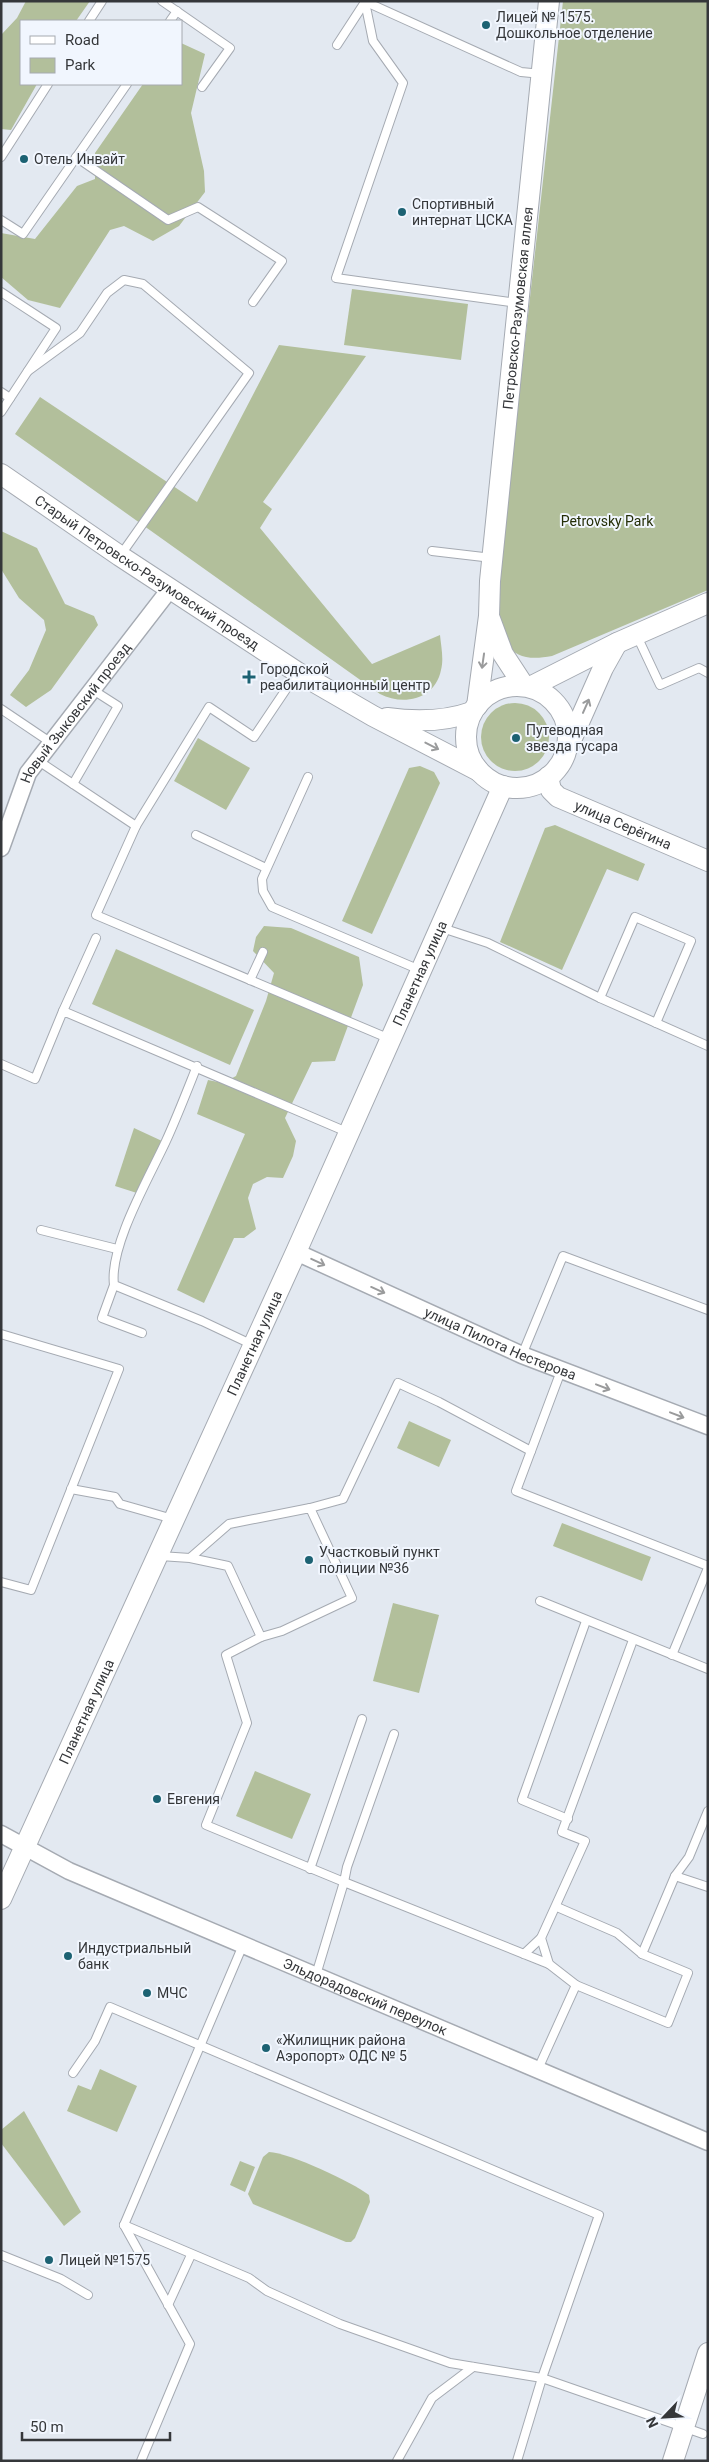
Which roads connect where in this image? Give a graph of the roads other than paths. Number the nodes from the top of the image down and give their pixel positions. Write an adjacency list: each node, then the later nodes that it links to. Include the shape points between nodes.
1 (102, 1): 6 (lane)
2 (162, 1): 5 (lane)
3 (549, 1): 9 (street, Петровско-Разумовская аллея)
4 (364, 2): 8 (lane); 9 (lane, via 520,72); 18 (lane, via 373,41 402,83 336,278)
5 (177, 12): 7 (lane); 12 (lane, via 230,48)
6 (90, 20)
7 (171, 20)
8 (337, 46)
9 (542, 74): 18 (street, Петровско-Разумовская аллея)
10 (47, 85): 13 (lane)
11 (126, 85): 14 (lane)
12 (202, 87)
13 (2, 153)
14 (76, 158): 15 (lane, via 23,234); 17 (lane, via 168,220 198,207 282,261)
15 (1, 220)
16 (1, 292): 19 (lane, via 56,328)
17 (253, 302)
18 (518, 303): 26 (street, Петровско-Разумовская аллея)
19 (28, 371): 21 (lane); 25 (lane, via 80,334 107,293 124,280 143,284 249,373)
20 (1, 392): 21 (lane)
21 (10, 398): 22 (lane)
22 (1, 412)
23 (1, 474): 25 (street, Старый Петровско-Разумовский проезд)
24 (432, 551): 26 (lane)
25 (120, 556): 27 (street, Старый Петровско-Разумовский проезд)
26 (492, 558): 29 (street, Петровско-Разумовская аллея)
27 (170, 589): 32 (street, Старый Петровско-Разумовский проезд); 35 (street, Новый Зыковский проезд)
28 (708, 603): 30 (street)
29 (489, 616): 34 (street, Петровско-Разумовская аллея, via 503,654); 37 (street, Петровско-Разумовская аллея, one-way to 37)
30 (637, 634): 31 (street); 33 (lane, via 660,685 699,668)
31 (617, 643): 34 (street); 40 (street, one-way to 31)
32 (298, 672): 38 (street, Старый Петровско-Разумовский проезд); 47 (lane, via 254,737 209,707)
33 (708, 673)
34 (527, 686): 37 (street, via 510,686 491,693); 40 (street, via 548,696 561,711 568,730)
35 (93, 690): 39 (street, Новый Зыковский проезд); 45 (lane, via 118,706)
36 (1, 709): 39 (lane)
37 (474, 709): 38 (street, Старый Петровско-Разумовский проезд, via 441,720 411,721); 42 (street, via 466,737 470,755)
38 (373, 716): 42 (street, Старый Петровско-Разумовский проезд, one-way to 42)
39 (50, 742): 41 (street, Новый Зыковский проезд)
40 (566, 751): 44 (street)
41 (37, 760): 45 (lane); 49 (street, Новый Зыковский проезд, via 22,787)
42 (479, 771): 46 (street)
43 (308, 777): 51 (lane)
44 (548, 777): 46 (street, via 535,785); 50 (street, улица Серёгина, via 551,790 558,797)
45 (73, 784): 47 (lane)
46 (503, 786): 52 (street, Планетная улица)
47 (136, 826): 56 (lane, via 96,915)
48 (196, 835): 51 (lane)
49 (1, 848)
50 (708, 861)
51 (266, 868): 55 (lane, via 262,879 263,892 272,907)
52 (442, 928): 55 (street, Планетная улица); 57 (lane, via 488,944)
53 (96, 938): 58 (lane)
54 (262, 952): 56 (lane)
55 (422, 970): 60 (street, Планетная улица)
56 (250, 980): 60 (lane)
57 (600, 998): 59 (lane); 59 (lane, via 635,916 691,941)
58 (63, 1011): 62 (lane, via 35,1079); 63 (lane)
59 (656, 1023): 61 (lane)
60 (390, 1039): 64 (street, Планетная улица)
61 (708, 1046)
62 (1, 1064)
63 (197, 1066): 64 (lane); 66 (lane)
64 (349, 1133): 67 (street, Планетная улица)
65 (41, 1230): 66 (lane)
66 (116, 1249): 68 (lane, via 112,1271)
67 (296, 1252): 72 (street, Планетная улица); 73 (street, улица Пилота Нестерова, one-way to 73)
68 (114, 1285): 70 (lane, via 102,1318); 72 (lane, via 202,1320)
69 (708, 1310): 73 (lane, via 563,1256)
70 (142, 1333)
71 (1, 1334): 77 (lane, via 119,1368)
72 (253, 1345): 79 (street, Планетная улица)
73 (522, 1354): 74 (street, улица Пилота Нестерова)
74 (561, 1371): 75 (street, улица Пилота Нестерова, one-way to 75); 76 (lane)
75 (708, 1426)
76 (530, 1450): 78 (lane, via 398,1383 343,1499); 82 (lane, via 516,1491)
77 (71, 1489): 79 (lane, via 116,1498 120,1504); 83 (lane, via 31,1590)
78 (310, 1508): 81 (lane, via 229,1524); 86 (lane, via 352,1598 282,1631)
79 (175, 1519): 80 (street, Планетная улица)
80 (158, 1556): 81 (lane); 95 (street, Планетная улица)
81 (190, 1558): 86 (lane, via 228,1566)
82 (708, 1567): 88 (lane)
83 (1, 1582)
84 (540, 1602): 85 (lane)
85 (586, 1621): 87 (lane); 93 (lane, via 522,1800)
86 (260, 1637): 96 (lane, via 226,1655 247,1723 206,1825)
87 (633, 1640): 88 (lane); 93 (lane)
88 (672, 1655): 89 (lane)
89 (708, 1669)
90 (362, 1719): 96 (lane)
91 (394, 1734): 98 (lane)
92 (708, 1811): 97 (lane, via 689,1857)
93 (568, 1819): 101 (lane, via 562,1832 585,1841)
94 (1, 1834): 95 (street, Эльдорадовский переулок)
95 (24, 1846): 100 (street, Планетная улица); 103 (street, Эльдорадовский переулок, via 69,1871)
96 (310, 1869): 98 (lane)
97 (675, 1876): 99 (lane); 105 (lane)
98 (344, 1882): 104 (lane); 107 (lane)
99 (708, 1887)
100 (1, 1899)
101 (557, 1907): 102 (lane); 105 (lane, via 617,1933)
102 (541, 1938): 104 (lane); 106 (lane)
103 (243, 1945): 107 (street, Эльдорадовский переулок); 109 (lane)
104 (524, 1954): 106 (lane)
105 (642, 1954): 108 (lane, via 688,1973 668,2023)
106 (549, 1964): 108 (lane)
107 (316, 1975): 110 (street, Эльдорадовский переулок)
108 (576, 1985): 110 (lane)
109 (200, 2046): 111 (lane, via 110,2007 95,2041); 113 (lane); 120 (lane, via 599,2215)
110 (538, 2069): 112 (street, Эльдорадовский переулок)
111 (73, 2073)
112 (708, 2142)
113 (124, 2225): 115 (lane); 117 (lane)
114 (1, 2255): 116 (lane)
115 (191, 2255): 117 (lane); 119 (lane, via 249,2278 268,2291 340,2324 450,2362)
116 (88, 2295)
117 (168, 2304): 123 (lane, via 190,2344)
118 (708, 2353): 121 (street)
119 (473, 2366): 120 (lane); 124 (lane, via 432,2398)
120 (542, 2378): 121 (lane); 125 (lane)
121 (684, 2427): 122 (lane); 126 (street)
122 (703, 2434)
123 (141, 2461)
124 (396, 2461)
125 (517, 2461)
126 (673, 2461)

